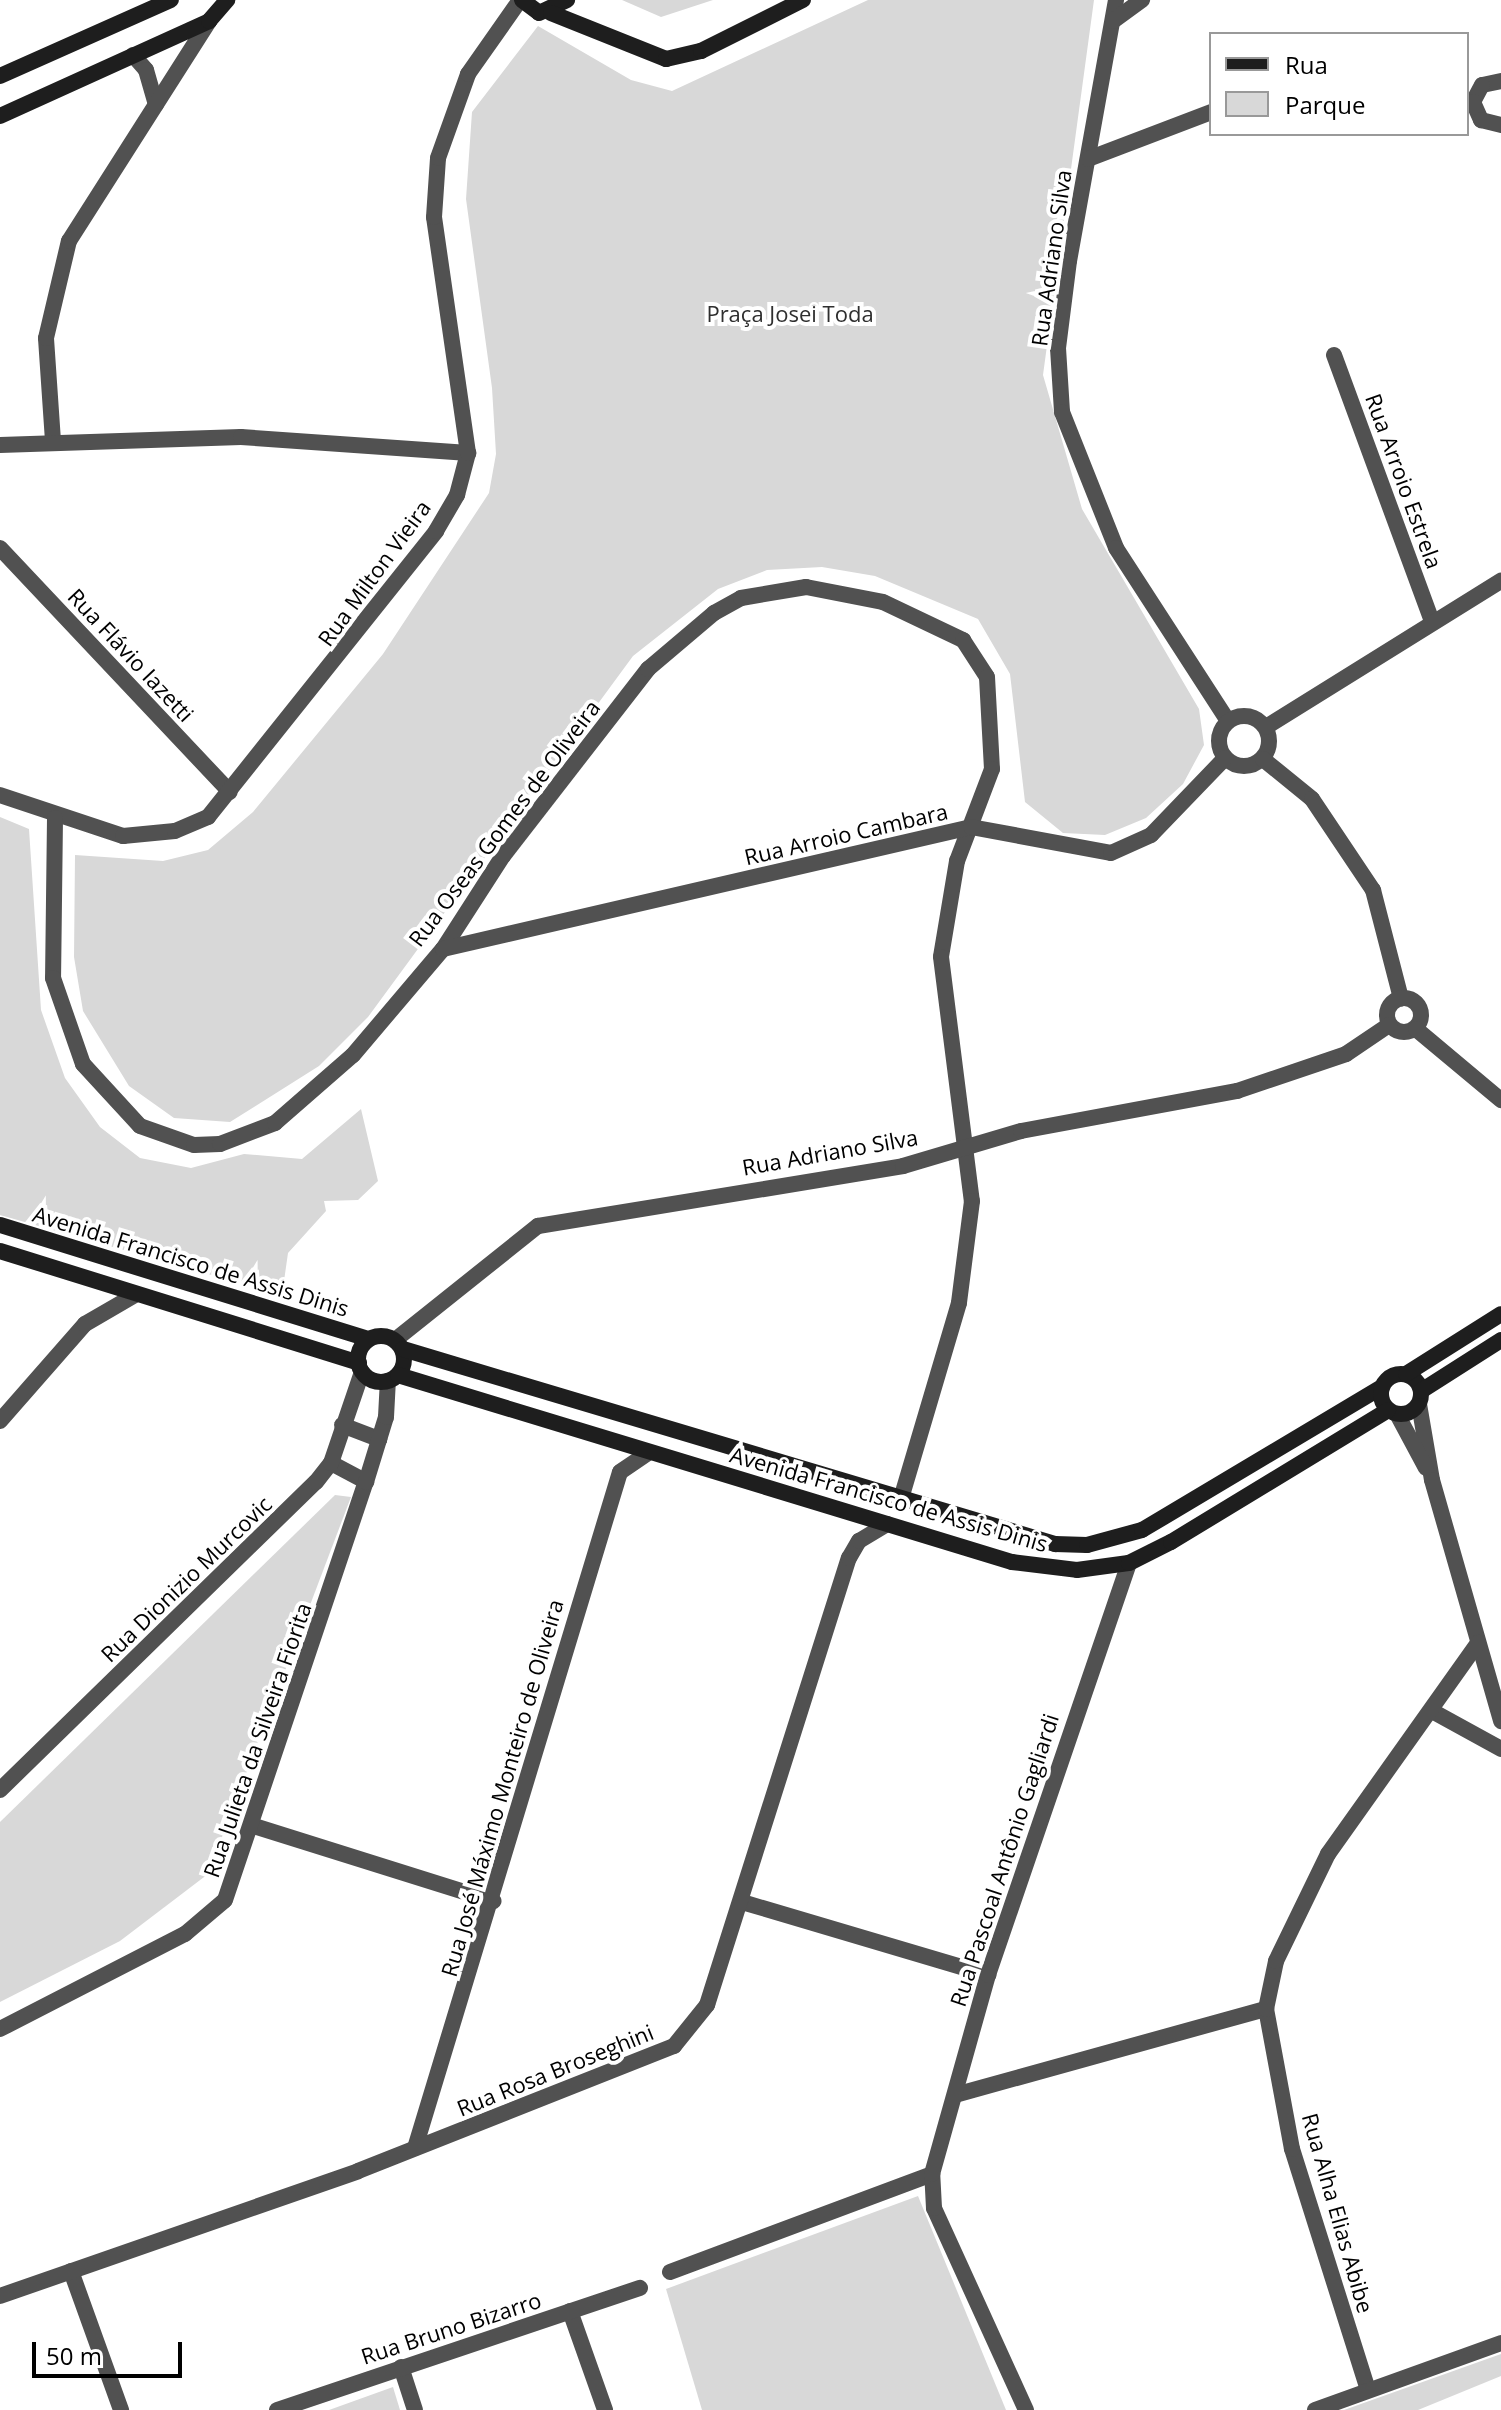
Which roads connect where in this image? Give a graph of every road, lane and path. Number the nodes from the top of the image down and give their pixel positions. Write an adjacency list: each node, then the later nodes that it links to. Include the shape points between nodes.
1 (171, 0): 11 (main road)
2 (227, 0): 8 (main road)
3 (803, 0): 7 (main road, via 701,51 666,59 584,26)
4 (1116, 0): 9 (street, Rua Adriano Silva)
5 (1142, 0): 9 (street)
6 (523, 3): 7 (main road); 22 (street, Rua Milton Vieira, via 468,74 438,158 434,217)
7 (561, 6)
8 (209, 21): 10 (main road); 14 (street)
9 (1113, 21): 18 (street, Rua Adriano Silva)
10 (133, 55): 14 (street, via 146,70); 16 (main road)
11 (0, 76)
12 (1501, 81): 13 (street, via 1482,85)
13 (1470, 102): 17 (street, via 1481,120)
14 (156, 105): 20 (street, via 69,241 52,289 46,338)
15 (1209, 113): 18 (street)
16 (0, 116)
17 (1501, 125)
18 (1088, 159): 26 (street, Rua Adriano Silva, via 1058,348 1062,412 1116,548)
19 (1334, 355): 25 (street, Rua Arroio Estrela)
20 (53, 441): 21 (street); 22 (street, via 241,437)
21 (0, 445)
22 (468, 453): 30 (street, Rua Milton Vieira, via 457,495 436,531)
23 (0, 548): 30 (street, Rua Flávio Iazetti)
24 (1501, 581): 25 (street)
25 (1432, 622): 27 (street)
26 (1228, 721): 27 (street, via 1242,716); 28 (street, via 1221,732)
27 (1266, 727): 29 (street)
28 (1225, 758): 29 (street, via 1251,766); 33 (street, Rua Arroio Cambara, via 1151,835 1111,853)
29 (1263, 759): 35 (street, via 1312,799 1373,890)
30 (230, 792): 32 (street, Rua Milton Vieira, via 208,817 175,831 123,836)
31 (0, 795): 32 (street, Rua Milton Vieira)
32 (55, 818): 34 (street, Rua Oseas Gomes de Oliveira, via 50,929 59,1008 95,1082 140,1126 164,1137 220,1144 275,1123 324,1085)
33 (971, 827): 34 (street, Rua Arroio Cambara); 34 (street, Rua Oseas Gomes de Oliveira, via 992,769 987,677 974,651 942,627 883,602 806,587 770,590 714,613 648,669 503,856); 39 (street, Rua Oseas Gomes de Oliveira, via 957,861 941,957)
34 (443, 949)
35 (1401, 998): 36 (street, via 1386,1014); 37 (street, via 1420,1008)
36 (1389, 1025): 37 (street); 39 (street, Rua Adriano Silva, via 1346,1054 1279,1081)
37 (1416, 1029): 38 (street)
38 (1501, 1100)
39 (964, 1147): 46 (street, Rua Adriano Silva, via 903,1166 538,1226); 60 (street, Rua Oseas Gomes de Oliveira, via 972,1201 959,1303)
40 (0, 1225): 44 (main road, Avenida Francisco de Assis Dinis)
41 (0, 1251): 42 (main road, Avenida Francisco de Assis Dinis)
42 (135, 1295): 47 (main road, Avenida Francisco de Assis Dinis); 53 (street, via 85,1324)
43 (1501, 1314): 48 (main road)
44 (369, 1339): 46 (main road, Avenida Francisco de Assis Dinis); 47 (main road)
45 (1501, 1340): 51 (main road)
46 (399, 1344): 49 (main road); 60 (main road, Avenida Francisco de Assis Dinis)
47 (360, 1367): 49 (main road, Avenida Francisco de Assis Dinis); 54 (street, Rua Dionizio Murcovic)
48 (1406, 1374): 50 (main road, Avenida Francisco de Assis Dinis); 51 (main road)
49 (393, 1378): 55 (street, Rua Julieta da Silveira Fiorita); 56 (main road, Avenida Francisco de Assis Dinis)
50 (1382, 1387): 52 (main road); 60 (main road, Avenida Francisco de Assis Dinis, via 1115,1540 1027,1541)
51 (1420, 1397): 52 (main road, Avenida Francisco de Assis Dinis); 58 (street)
52 (1393, 1412): 58 (street); 62 (main road, Avenida Francisco de Assis Dinis)
53 (0, 1421)
54 (342, 1425): 55 (street); 57 (street, Rua Dionizio Murcovic)
55 (379, 1439): 59 (street, Rua Julieta da Silveira Fiorita)
56 (648, 1453): 61 (main road, Avenida Francisco de Assis Dinis); 69 (street, Rua José Máximo Monteiro de Oliveira, via 620,1472)
57 (331, 1463): 59 (street); 67 (street, Rua Dionizio Murcovic)
58 (1432, 1480): 63 (street)
59 (366, 1482): 68 (street, Rua Julieta da Silveira Fiorita)
60 (901, 1499)
61 (887, 1524): 62 (main road, Avenida Francisco de Assis Dinis, via 1046,1568); 70 (street, Rua Rosa Broseghini, via 859,1541 849,1558)
62 (1129, 1563): 71 (street, Rua Pascoal Antônio Gagliardi)
63 (1478, 1643): 64 (street, Rua Alha Elias Abibe); 65 (street)
64 (1432, 1711): 66 (street); 72 (street, Rua Alha Elias Abibe, via 1328,1854 1276,1961)
65 (1501, 1721)
66 (1501, 1749)
67 (0, 1790)
68 (254, 1826): 69 (street); 73 (street, Rua Julieta da Silveira Fiorita, via 236,1881 207,1919 89,1988)
69 (494, 1901): 75 (street, Rua José Máximo Monteiro de Oliveira)
70 (742, 1902): 71 (street); 75 (street, Rua Rosa Broseghini, via 707,2005 674,2046)
71 (988, 1975): 74 (street, Rua Pascoal Antônio Gagliardi)
72 (1266, 2009): 74 (street); 84 (street, Rua Alha Elias Abibe, via 1292,2149)
73 (0, 2029)
74 (955, 2095): 76 (street, Rua Pascoal Antônio Gagliardi)
75 (415, 2148): 77 (street, Rua Rosa Broseghini)
76 (932, 2174): 78 (street); 89 (street, via 934,2208)
77 (71, 2271): 80 (street, Rua Rosa Broseghini); 85 (street)
78 (670, 2272)
79 (640, 2288): 81 (street, Rua Bruno Bizarro)
80 (0, 2296)
81 (570, 2311): 83 (street, Rua Bruno Bizarro); 88 (street)
82 (1501, 2343): 84 (street)
83 (401, 2367): 86 (street, Rua Bruno Bizarro); 87 (street)
84 (1368, 2390): 90 (street)
85 (121, 2410)
86 (277, 2410)
87 (415, 2410)
88 (605, 2410)
89 (1026, 2410)
90 (1315, 2410)

